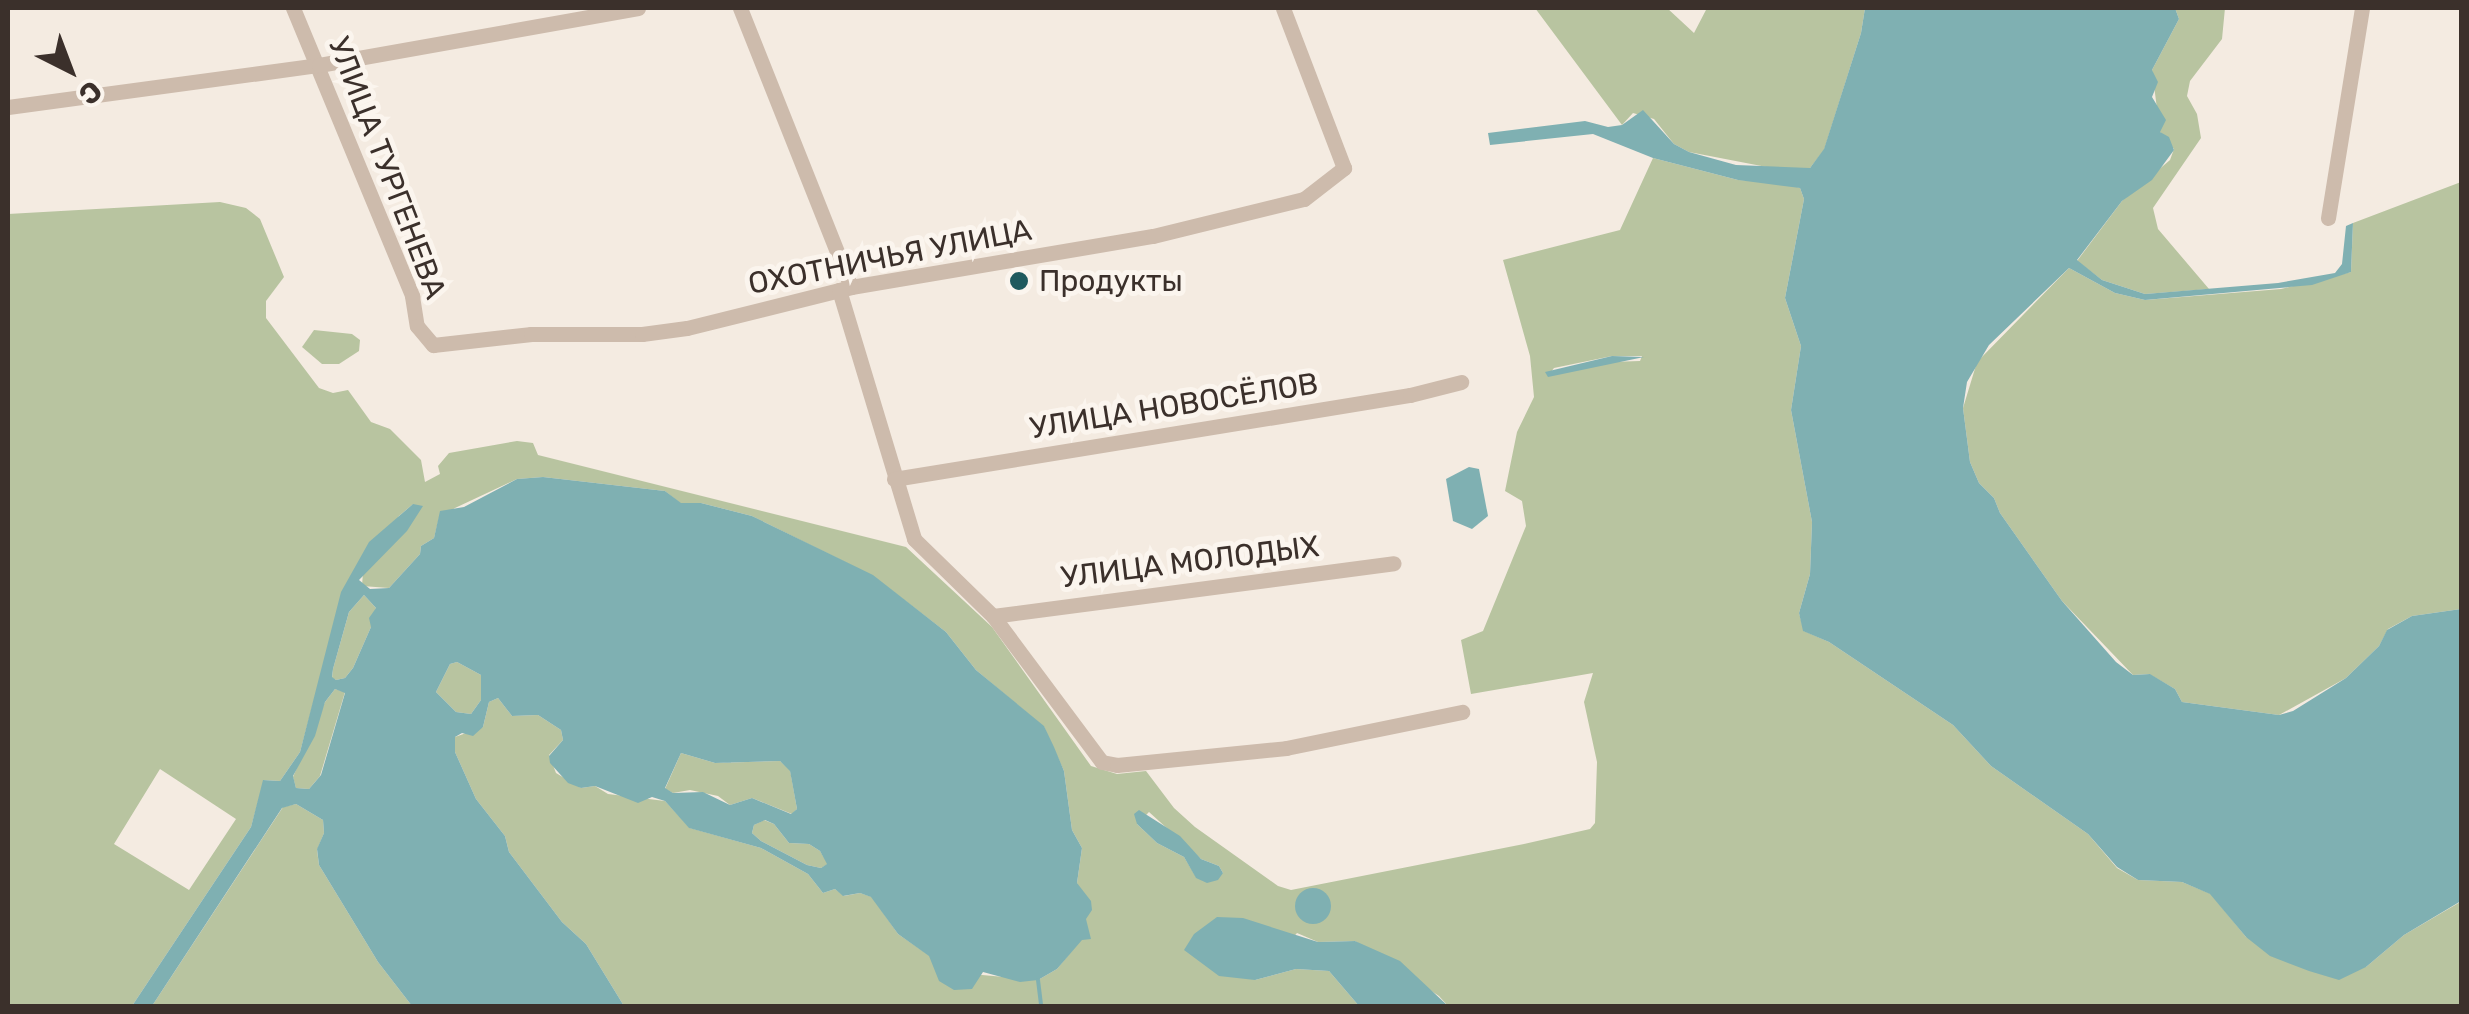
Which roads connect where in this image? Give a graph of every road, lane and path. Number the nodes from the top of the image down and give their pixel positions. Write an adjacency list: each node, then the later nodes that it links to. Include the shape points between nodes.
1 (293, 8): 6 (street, УЛИЦА ТУРГЕНЕВА)
2 (638, 8): 6 (street)
3 (740, 8): 9 (street)
4 (1283, 8): 9 (street, ОХОТНИЧЬЯ УЛИЦА, via 1344,168 1318,192 1152,236)
5 (2362, 8): 8 (street)
6 (319, 65): 7 (street); 10 (street, УЛИЦА ТУРГЕНЕВА, via 412,296 417,326)
7 (8, 107)
8 (2328, 218)
9 (845, 288): 10 (street, ОХОТНИЧЬЯ УЛИЦА, via 687,328); 12 (street)
10 (433, 345)
11 (1461, 382): 12 (street, УЛИЦА НОВОСЁЛОВ, via 1410,396)
12 (894, 479): 14 (street, via 914,539)
13 (1394, 564): 14 (street, УЛИЦА МОЛОДЫХ)
14 (993, 616): 15 (street, via 1095,756 1117,765 1286,748)
15 (1462, 712)

